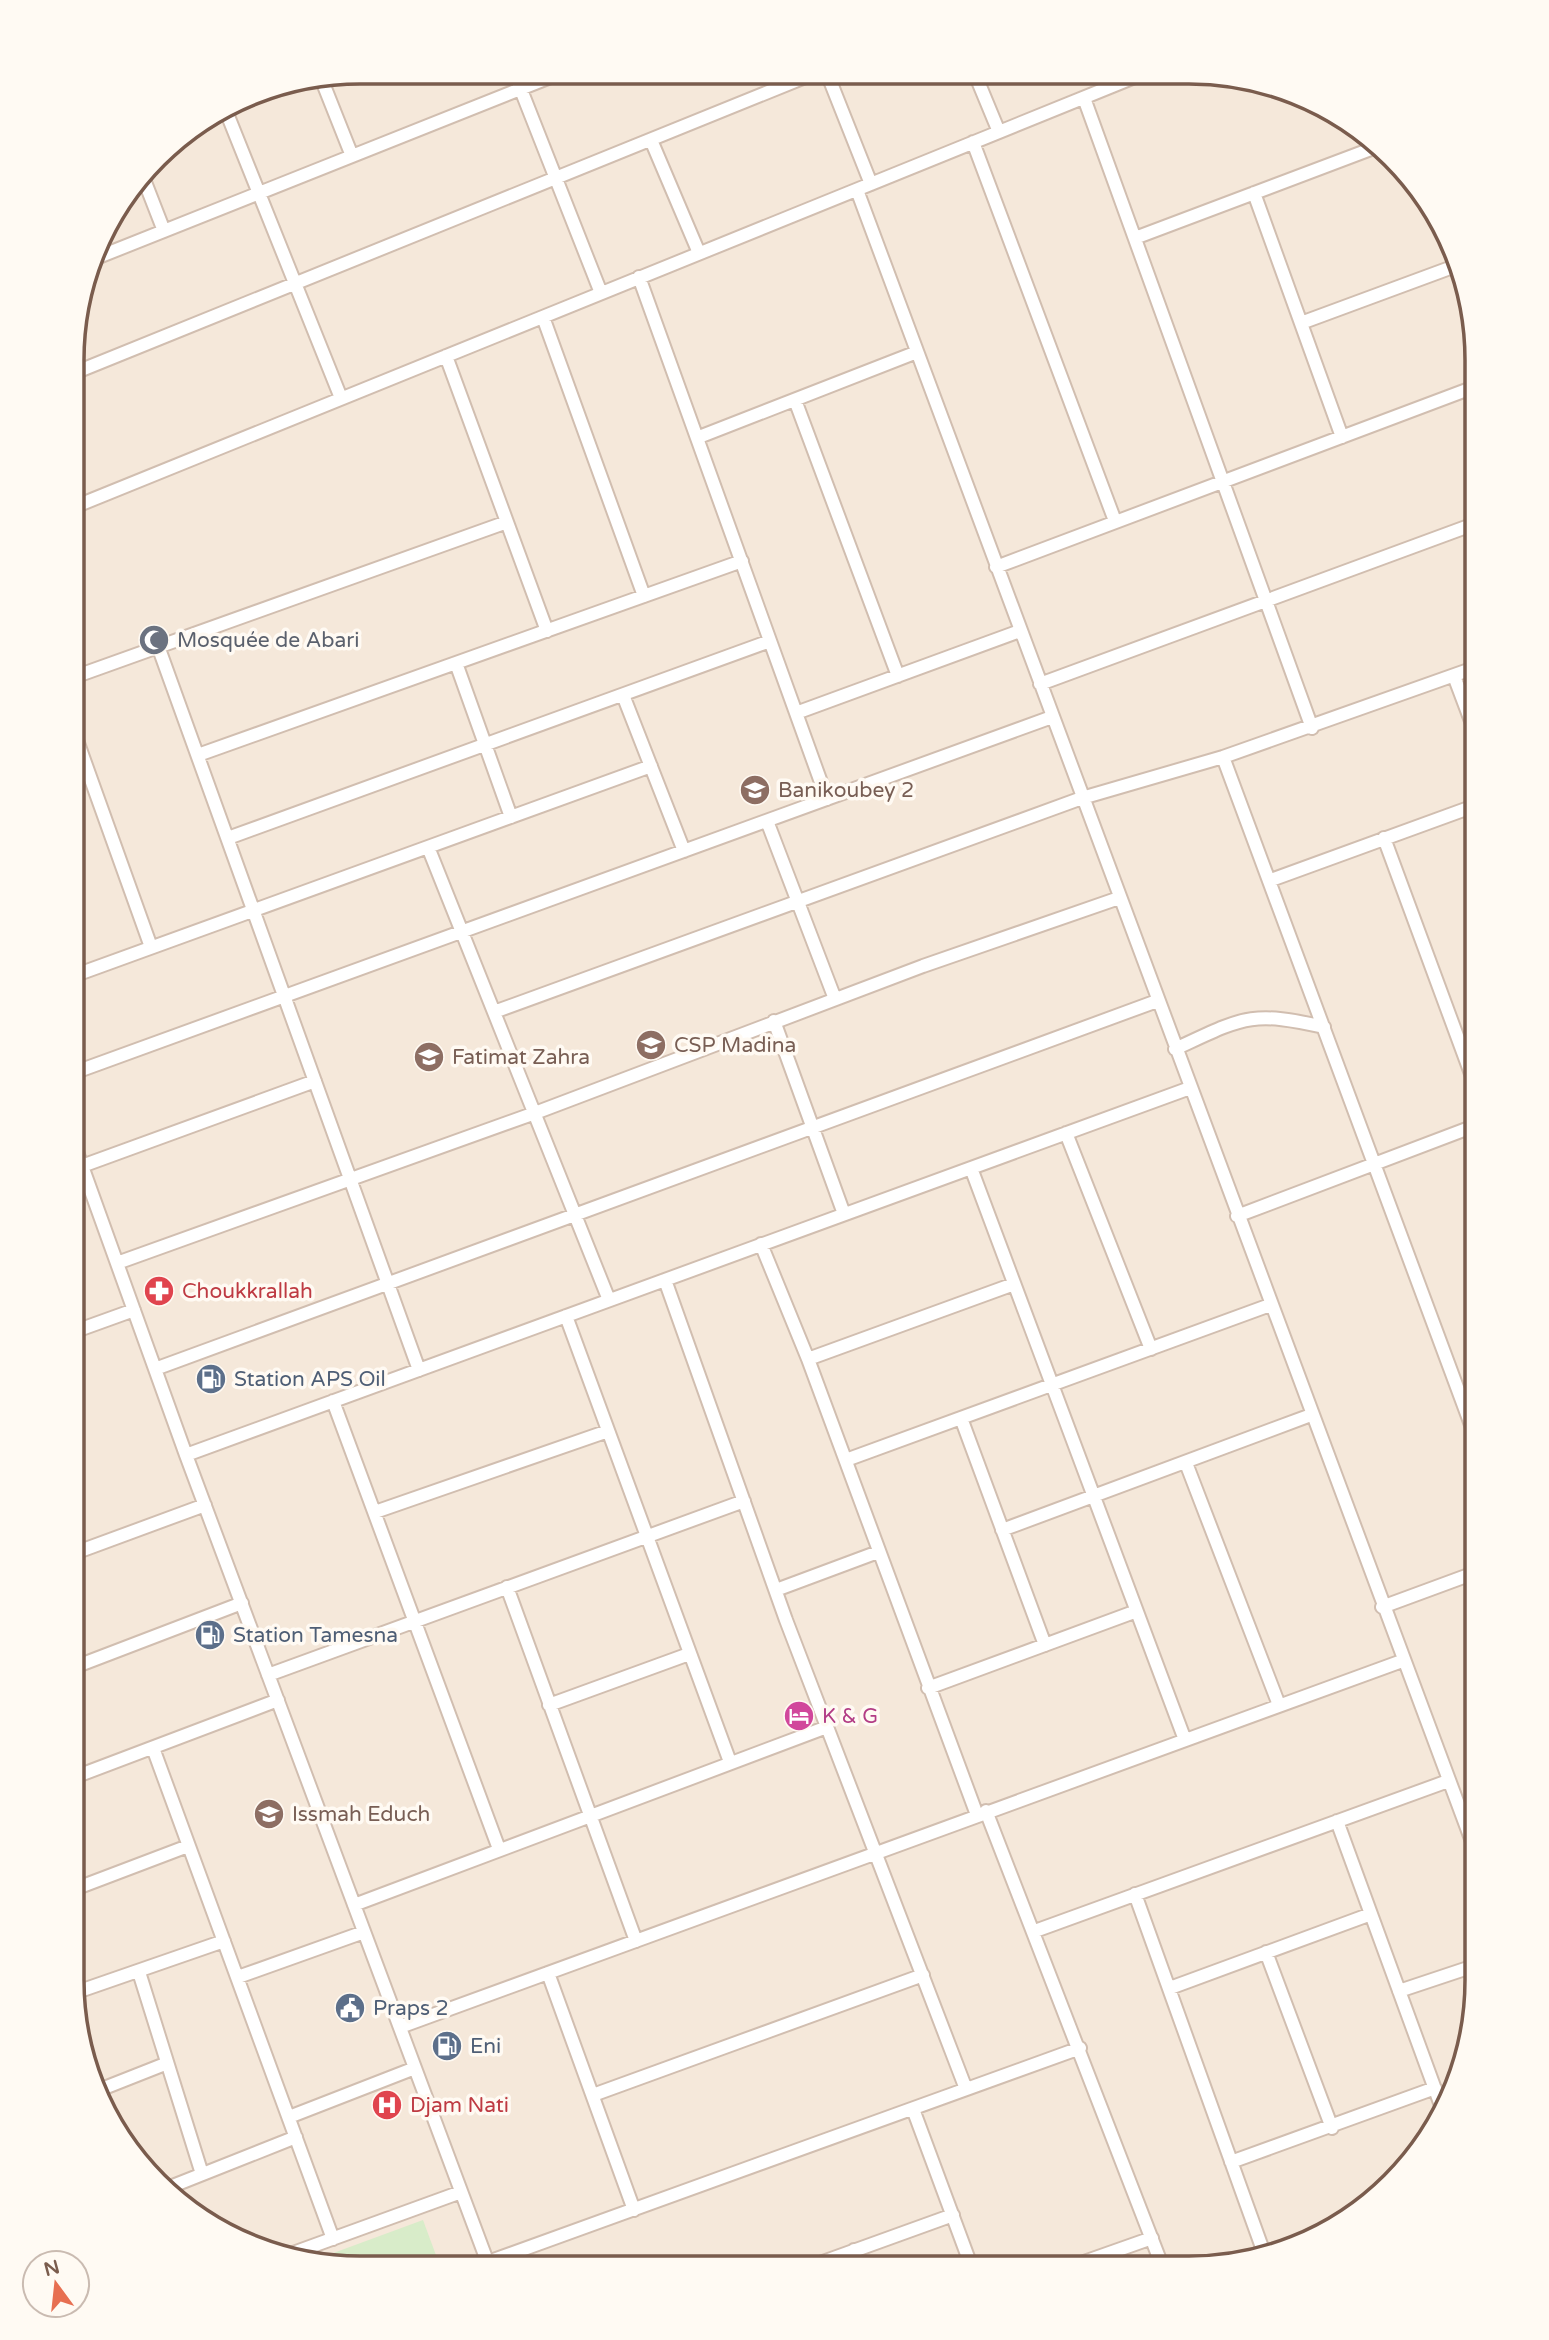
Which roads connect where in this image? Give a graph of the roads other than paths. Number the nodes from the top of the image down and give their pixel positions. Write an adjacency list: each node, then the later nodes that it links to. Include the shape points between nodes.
1 (519, 84): 8 (street)
2 (533, 84): 8 (street)
3 (788, 84): 12 (street)
4 (831, 84): 17 (street)
5 (979, 84): 11 (street)
6 (1117, 84): 9 (street)
7 (324, 86): 15 (street)
8 (521, 89): 15 (street); 16 (street)
9 (1084, 97): 11 (street); 23 (street)
10 (229, 117): 20 (street)
11 (999, 132): 13 (street)
12 (651, 140): 16 (street); 24 (street)
13 (973, 142): 17 (street); 42 (street)
14 (1368, 150): 21 (street)
15 (352, 156): 20 (street)
16 (556, 178): 28 (street); 29 (street)
17 (871, 184): 19 (street)
18 (146, 186): 22 (street)
19 (857, 190): 24 (street); 32 (street)
20 (259, 193): 22 (street); 28 (street)
21 (1254, 193): 23 (street); 31 (street)
22 (164, 231): 25 (street)
23 (1135, 238): 40 (street)
24 (699, 253): 27 (street)
25 (105, 254)
26 (1449, 268): 31 (street)
27 (639, 277): 29 (street); 38 (street)
28 (295, 284): 34 (street); 36 (street)
29 (601, 293): 30 (street)
30 (543, 317): 33 (street); 47 (street)
31 (1301, 323): 39 (street)
32 (917, 352): 37 (street); 46 (street)
33 (446, 356): 36 (street); 43 (street)
34 (84, 369)
35 (1465, 391): 39 (street)
36 (341, 398): 41 (street)
37 (795, 400): 38 (street); 56 (street)
38 (699, 437): 45 (street)
39 (1342, 437): 40 (street)
40 (1223, 482): 42 (street); 48 (street)
41 (84, 503)
42 (1115, 521): 46 (street)
43 (507, 522): 49 (street); 52 (street)
44 (1465, 527): 48 (street)
45 (741, 561): 47 (street); 51 (street)
46 (996, 567): 50 (street)
47 (644, 596): 49 (street)
48 (1266, 601): 58 (street); 63 (street)
49 (547, 631): 53 (street)
50 (1020, 631): 56 (street); 58 (street)
51 (770, 641): 59 (street); 61 (street)
52 (158, 646): 55 (street); 65 (street)
53 (456, 663): 64 (street); 65 (street)
54 (1465, 672): 57 (street)
55 (84, 673)
56 (898, 676): 61 (street)
57 (1454, 676): 60 (street); 63 (street)
58 (1040, 684): 62 (street)
59 (623, 695): 64 (street); 68 (street)
60 (1465, 705)
61 (796, 713): 70 (street)
62 (1052, 717): 69 (street); 70 (street)
63 (1312, 727): 66 (street)
64 (486, 745): 72 (street); 74 (street)
65 (198, 755): 74 (street)
66 (1223, 757): 69 (street); 78 (street)
67 (84, 760): 83 (street)
68 (651, 766): 72 (street); 77 (street)
69 (1082, 798): 79 (street); 80 (street)
70 (827, 799): 73 (street)
71 (1465, 809): 75 (street)
72 (510, 817): 76 (street)
73 (767, 821): 77 (street); 80 (street)
74 (228, 838): 81 (street)
75 (1384, 838): 78 (street); 92 (street)
76 (428, 847): 81 (street); 82 (street)
77 (684, 851): 82 (street)
78 (1270, 880): 90 (street)
79 (1119, 898): 86 (street); 87 (street)
80 (798, 902): 86 (street); 88 (street)
81 (254, 910): 83 (street); 85 (street)
82 (462, 932): 85 (street); 88 (street)
83 (151, 947): 84 (street)
84 (84, 972)
85 (284, 996): 93 (street); 94 (street)
86 (835, 999): 89 (street)
87 (1157, 1001): 91 (street); 97 (street)
88 (494, 1012): 96 (street)
89 (774, 1021): 96 (street); 97 (street)
90 (1324, 1027): 91 (street, via 1252,1017); 100 (street)
91 (1175, 1049): 95 (street)
92 (1465, 1057)
93 (84, 1069)
94 (315, 1082): 101 (street); 104 (street)
95 (1190, 1088): 99 (street); 107 (street)
96 (534, 1113): 104 (street); 106 (street)
97 (814, 1127): 105 (street); 106 (street)
98 (1465, 1130): 100 (street)
99 (1066, 1133): 102 (street); 118 (street)
100 (1375, 1164): 107 (street); 124 (street)
101 (84, 1165)
102 (971, 1168): 105 (street); 112 (street)
103 (84, 1172): 109 (street)
104 (350, 1178): 109 (street); 111 (street)
105 (844, 1214): 108 (street)
106 (575, 1215): 111 (street); 113 (street)
107 (1237, 1216): 114 (street)
108 (761, 1244): 110 (street); 119 (street)
109 (117, 1263): 115 (street)
110 (665, 1280): 113 (street); 132 (street)
111 (388, 1284): 120 (street); 121 (street)
112 (1014, 1284): 119 (street); 122 (street)
113 (609, 1300): 116 (street)
114 (1270, 1305): 118 (street); 125 (street)
115 (134, 1311): 117 (street); 120 (street)
116 (566, 1316): 121 (street); 127 (street)
117 (84, 1328)
118 (1150, 1349): 122 (street)
119 (808, 1359): 129 (street)
120 (155, 1369): 128 (street)
121 (419, 1370): 123 (street)
122 (1053, 1385): 126 (street); 131 (street)
123 (333, 1401): 128 (street); 134 (street)
124 (1465, 1408)
125 (1311, 1415): 130 (street); 143 (street)
126 (961, 1419): 129 (street); 135 (street)
127 (608, 1431): 134 (street); 136 (street)
128 (186, 1455): 133 (street)
129 (846, 1460): 138 (street)
130 (1186, 1464): 131 (street); 154 (street)
131 (1093, 1497): 135 (street); 144 (street)
132 (744, 1501): 136 (street); 141 (street)
133 (205, 1505): 137 (street); 142 (street)
134 (375, 1512): 145 (street)
135 (1002, 1530): 146 (street)
136 (647, 1538): 140 (street); 147 (street)
137 (84, 1550)
138 (878, 1552): 141 (street); 151 (street)
139 (1465, 1576): 143 (street)
140 (507, 1587): 145 (street); 153 (street)
141 (776, 1590): 155 (street)
142 (242, 1603): 149 (street); 150 (street)
143 (1382, 1607): 148 (street)
144 (1135, 1612): 146 (street); 156 (street)
145 (413, 1620): 150 (street); 166 (street)
146 (1045, 1645): 151 (street)
147 (689, 1654): 153 (street); 158 (street)
148 (1402, 1661): 154 (street); 160 (street)
149 (84, 1663)
150 (268, 1675): 152 (street)
151 (928, 1688): 161 (street)
152 (278, 1700): 157 (street); 170 (street)
153 (549, 1705): 162 (street)
154 (1279, 1706): 156 (street)
155 (827, 1727): 158 (street); 167 (street)
156 (1185, 1740): 161 (street)
157 (153, 1748): 159 (street); 165 (street)
158 (730, 1762): 162 (street)
159 (84, 1774)
160 (1448, 1781): 163 (street); 164 (street)
161 (981, 1813): 167 (street); 172 (street)
162 (590, 1815): 166 (street); 175 (street)
163 (1337, 1821): 169 (street); 171 (street)
164 (1465, 1824)
165 (188, 1846): 168 (street); 174 (street)
166 (499, 1849): 170 (street)
167 (874, 1853): 175 (street); 180 (street)
168 (84, 1885)
169 (1135, 1894): 172 (street); 182 (street)
170 (354, 1905): 173 (street)
171 (1371, 1914): 176 (street); 184 (street)
172 (1035, 1931): 186 (street)
173 (364, 1932): 181 (street); 185 (street)
174 (224, 1941): 178 (street); 181 (street)
175 (636, 1941): 179 (street)
176 (1266, 1952): 182 (street); 196 (street)
177 (1465, 1969): 184 (street)
178 (139, 1972): 183 (street); 187 (street)
179 (548, 1973): 185 (street); 192 (street)
180 (923, 1975): 191 (street); 192 (street)
181 (238, 1977): 195 (street)
182 (1170, 1988): 198 (street)
183 (85, 1990)
184 (1399, 1991): 190 (street)
185 (400, 2027): 188 (street)
186 (1080, 2049): 191 (street); 204 (street)
187 (165, 2064): 189 (street); 199 (street)
188 (415, 2068): 195 (street); 201 (street)
189 (106, 2087)
190 (1435, 2088): 193 (street); 196 (street)
191 (967, 2089): 194 (street)
192 (593, 2095): 202 (street)
193 (1439, 2098)
194 (913, 2109): 202 (street); 203 (street)
195 (289, 2117): 197 (street)
196 (1332, 2127): 198 (street)
197 (296, 2137): 199 (street); 205 (street)
198 (1231, 2162): 206 (street)
199 (202, 2174): 200 (street)
200 (176, 2185)
201 (461, 2192): 205 (street); 209 (street)
202 (634, 2210): 210 (street)
203 (953, 2215): 208 (street); 213 (street)
204 (1152, 2238): 214 (street); 215 (street)
205 (333, 2239): 207 (street)
206 (1262, 2246)
207 (302, 2250)
208 (854, 2250): 211 (street); 212 (street)
209 (486, 2256)
210 (510, 2256)
211 (838, 2256)
212 (856, 2256)
213 (968, 2256)
214 (1100, 2256)
215 (1159, 2256)

